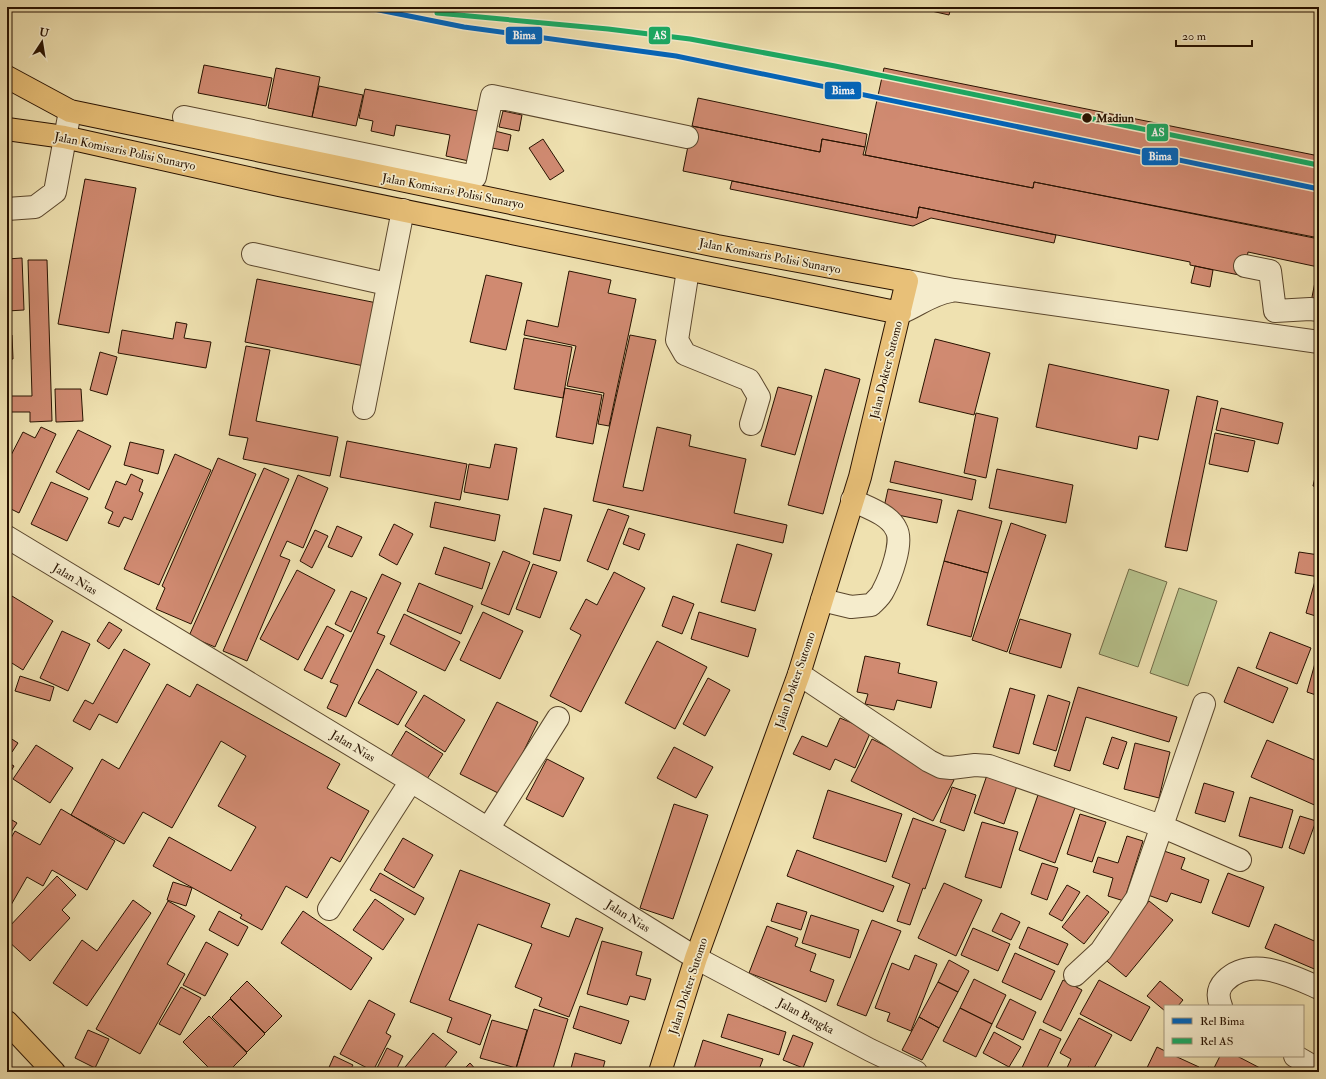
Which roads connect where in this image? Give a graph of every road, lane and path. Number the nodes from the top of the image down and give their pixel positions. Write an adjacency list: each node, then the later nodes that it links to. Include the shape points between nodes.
1 (7, 77): 2 (main road, Jalan Komisaris Polisi Sunaryo)
2 (70, 111): 6 (street); 7 (main road, Jalan Komisaris Polisi Sunaryo)
3 (184, 117): 5 (street, via 475,176 492,96)
4 (7, 129): 6 (main road, Jalan Komisaris Polisi Sunaryo)
5 (687, 137)
6 (64, 138): 8 (main road, Jalan Komisaris Polisi Sunaryo); 9 (street, via 55,192 35,207)
7 (284, 157): 8 (main road); 11 (main road, Jalan Komisaris Polisi Sunaryo)
8 (279, 185): 10 (main road, Jalan Komisaris Polisi Sunaryo)
9 (7, 209)
10 (403, 210): 14 (main road, Jalan Komisaris Polisi Sunaryo); 17 (street)
11 (717, 246): 15 (main road); 16 (main road, Jalan Komisaris Polisi Sunaryo)
12 (253, 254): 17 (street)
13 (1245, 266): 19 (street, via 1270,272 1275,311)
14 (688, 270): 15 (main road, Jalan Komisaris Polisi Sunaryo); 23 (street, via 677,340 685,354 749,380 759,397)
15 (713, 276): 20 (main road, Jalan Komisaris Polisi Sunaryo)
16 (907, 281): 18 (street); 20 (main road, Jalan Dokter Sutomo)
17 (387, 284): 22 (street)
18 (954, 290): 20 (street, via 930,296 913,308); 21 (street)
19 (1319, 310)
20 (900, 313): 24 (main road, Jalan Dokter Sutomo, via 860,477)
21 (1319, 342)
22 (364, 408)
23 (751, 424)
24 (852, 500): 26 (main road, Jalan Dokter Sutomo); 26 (street, via 886,518 897,529 899,543 893,568 883,592 871,605 851,607)
25 (7, 537): 30 (street, Jalan Nias)
26 (822, 600): 27 (main road, Jalan Dokter Sutomo)
27 (799, 674): 31 (street, via 941,767 989,766); 35 (main road, Jalan Dokter Sutomo)
28 (1204, 704): 31 (street)
29 (558, 718): 32 (street)
30 (411, 781): 32 (street, Jalan Nias); 34 (street)
31 (1161, 826): 33 (street); 36 (street, via 1137,898 1101,951)
32 (488, 829): 35 (street, Jalan Nias)
33 (1240, 860)
34 (328, 909)
35 (696, 958): 43 (main road, Jalan Dokter Sutomo); 44 (street, Jalan Bangka)
36 (1075, 975)
37 (1319, 988): 38 (street, via 1267,970 1250,969 1231,974 1219,986 1218,1000)
38 (1220, 1005)
39 (7, 1022): 42 (main road)
40 (1297, 1057): 41 (street)
41 (1319, 1070)
42 (54, 1072)
43 (660, 1072)
44 (916, 1072)

